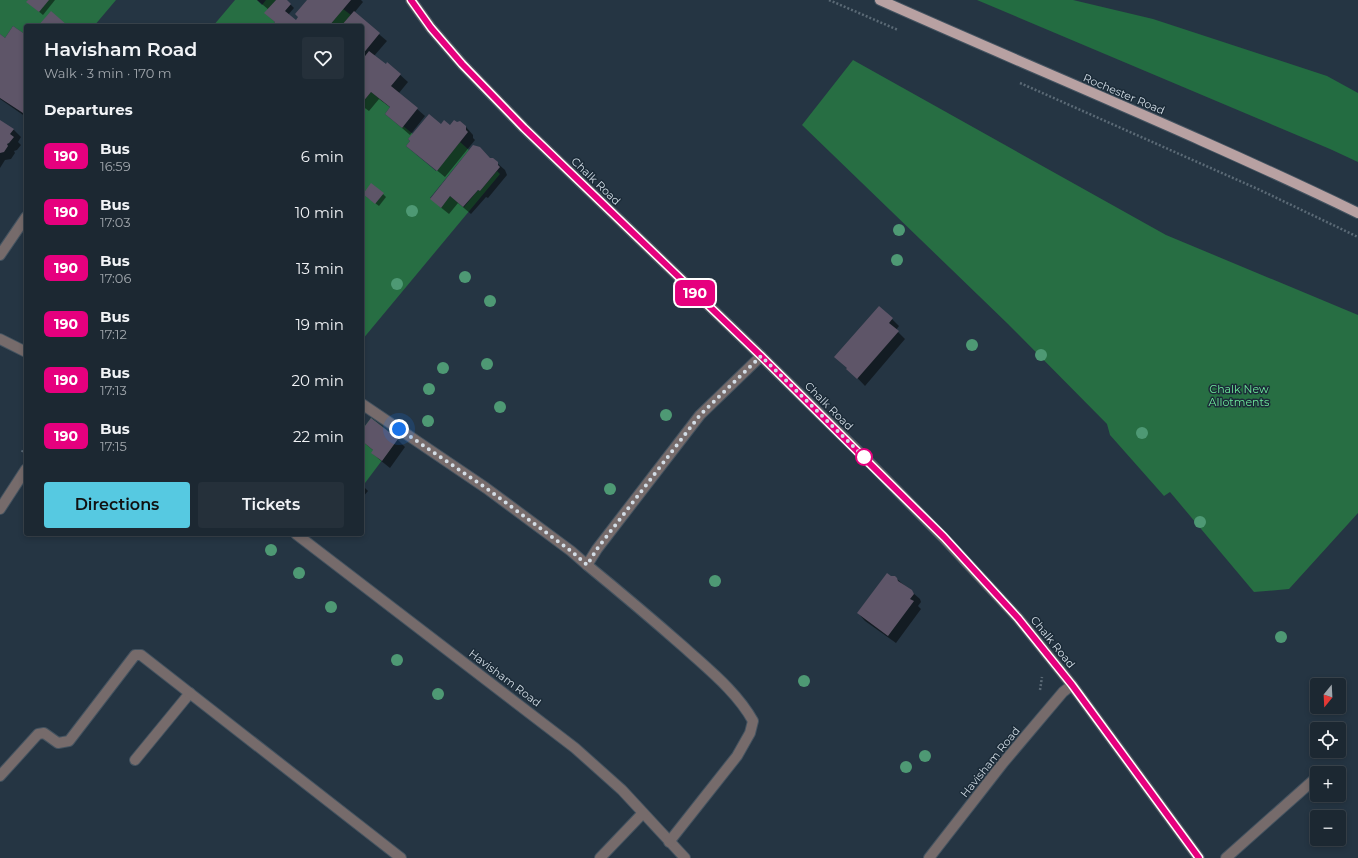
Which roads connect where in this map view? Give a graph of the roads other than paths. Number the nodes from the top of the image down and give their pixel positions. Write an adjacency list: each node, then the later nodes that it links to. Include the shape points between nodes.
1 (411, 0): 8 (street, Chalk Road, via 462,64 524,128)
2 (880, 0): 3 (main road, Rochester Road, via 1213,145)
3 (1358, 213)
4 (24, 220): 5 (street)
5 (0, 255)
6 (0, 339): 7 (street)
7 (24, 351)
8 (761, 356): 13 (street, via 700,415); 14 (street, Chalk Road, via 944,537 1018,618)
9 (364, 405): 13 (street, via 486,488)
10 (24, 472): 11 (street)
11 (0, 509)
12 (299, 536): 19 (street, Havisham Road, via 560,735 608,776)
13 (587, 565): 20 (street, via 638,606 719,679 747,710 753,721 750,733 737,756)
14 (1072, 685): 24 (street, Havisham Road, via 1063,692 1003,763); 25 (street, Chalk Road)
15 (190, 693): 16 (street); 17 (street, via 141,655 135,656 69,741 58,743 44,733 38,734); 21 (street)
16 (135, 760)
17 (0, 776)
18 (1310, 783): 26 (street)
19 (643, 813): 20 (street, Havisham Road); 22 (street)
20 (670, 842): 23 (street, Havisham Road)
21 (401, 858)
22 (600, 858)
23 (685, 858)
24 (929, 858)
25 (1199, 858)
26 (1226, 858)

